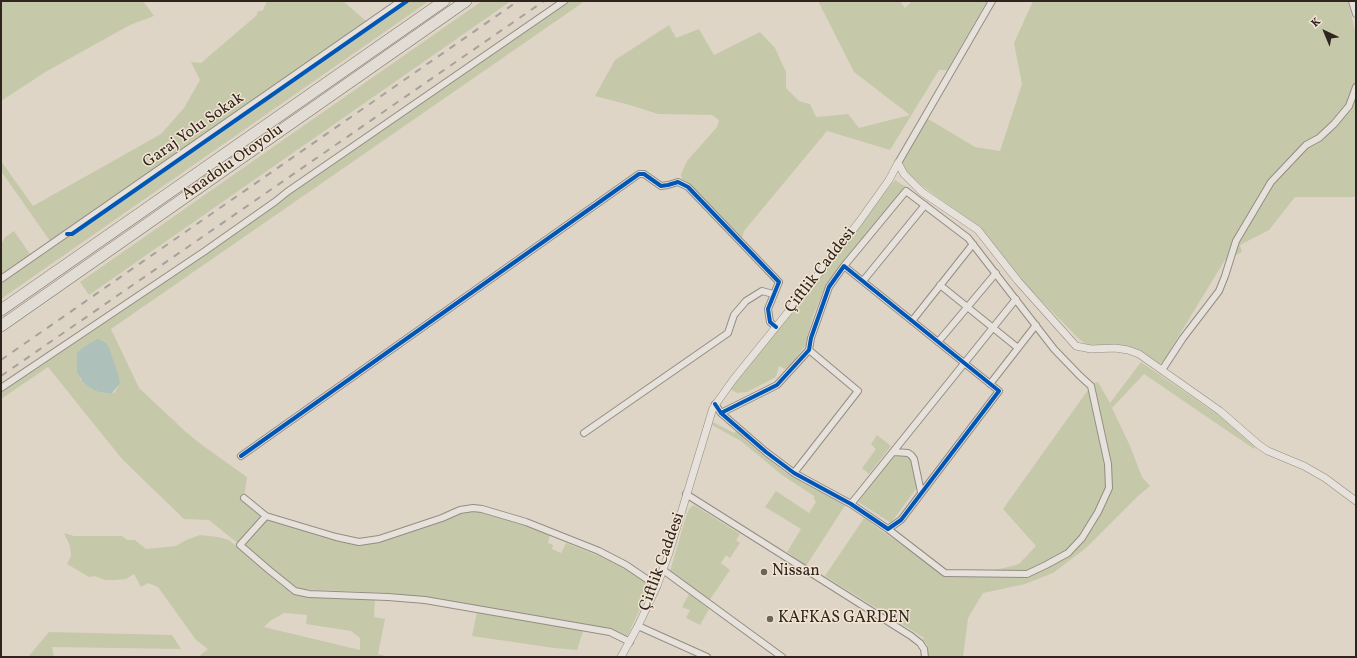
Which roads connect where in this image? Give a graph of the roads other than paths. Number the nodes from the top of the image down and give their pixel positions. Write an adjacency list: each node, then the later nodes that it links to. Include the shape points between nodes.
1 (400, 1): 14 (street, Garaj Yolu Sokak)
2 (444, 1): 20 (highway, Anadolu Otoyolu)
3 (466, 1): 23 (highway, Anadolu Otoyolu)
4 (564, 1): 32 (street, via 287,192 205,252)
5 (992, 1): 9 (street, Çiftlik Caddesi)
6 (1352, 1): 7 (street)
7 (1356, 14)
8 (1356, 87): 30 (street, via 1349,106 1338,119 1318,138 1306,145 1271,182 1236,241 1219,291)
9 (898, 163): 24 (street, Çiftlik Caddesi, via 859,222); 30 (street, via 904,174 922,192 978,230 1018,281 1076,346 1128,350)
10 (925, 205): 11 (street); 12 (street, via 906,191); 15 (street)
11 (973, 244): 13 (street); 16 (street)
12 (844, 266): 15 (street); 28 (street, via 829,287)
13 (996, 273): 18 (street); 19 (street)
14 (1, 279)
15 (863, 281): 21 (street)
16 (940, 285): 19 (street); 21 (street)
17 (773, 294): 24 (street, via 768,309 770,322); 35 (street, via 762,291 746,301 734,315 728,333); 37 (street, via 779,282 688,187 678,182 661,186 640,174)
18 (1016, 299): 22 (street); 25 (street)
19 (968, 307): 25 (street); 26 (street)
20 (1, 310)
21 (912, 321): 26 (street)
22 (1036, 325): 27 (street); 45 (street, via 1054,349 1092,386 1108,464 1109,488 1082,538 1068,553 1028,574 945,573)
23 (1, 326)
24 (776, 327): 33 (street, Çiftlik Caddesi)
25 (993, 328): 27 (street); 29 (street)
26 (938, 342): 29 (street)
27 (1018, 348): 31 (street)
28 (809, 350): 34 (street, via 777,384); 38 (street, via 858,391)
29 (965, 364): 31 (street); 36 (street)
30 (1162, 370): 42 (street, via 1220,411 1259,445 1325,478)
31 (990, 384): 39 (street, via 998,391)
32 (1, 388)
33 (716, 404): 34 (street); 40 (street, Çiftlik Caddesi)
34 (721, 413): 38 (street)
35 (584, 433)
36 (894, 452): 39 (street, via 912,455); 43 (street)
37 (241, 456)
38 (794, 473): 43 (street)
39 (921, 492): 45 (street, via 901,520)
40 (686, 494): 46 (street, Çiftlik Caddesi); 53 (street, via 911,636 924,649)
41 (244, 498): 44 (street)
42 (1356, 501)
43 (851, 504): 45 (street)
44 (266, 516): 47 (street, via 359,542 379,539 460,510 477,508 526,522 599,551); 49 (street, via 240,545 296,592 425,600 610,632)
45 (888, 529)
46 (663, 570): 47 (street, Çiftlik Caddesi); 52 (street)
47 (657, 586): 48 (street, Çiftlik Caddesi)
48 (638, 626): 49 (street, Çiftlik Caddesi); 51 (street)
49 (630, 642): 50 (street, Çiftlik Caddesi)
50 (622, 657)
51 (707, 657)
52 (782, 657)
53 (925, 657)

